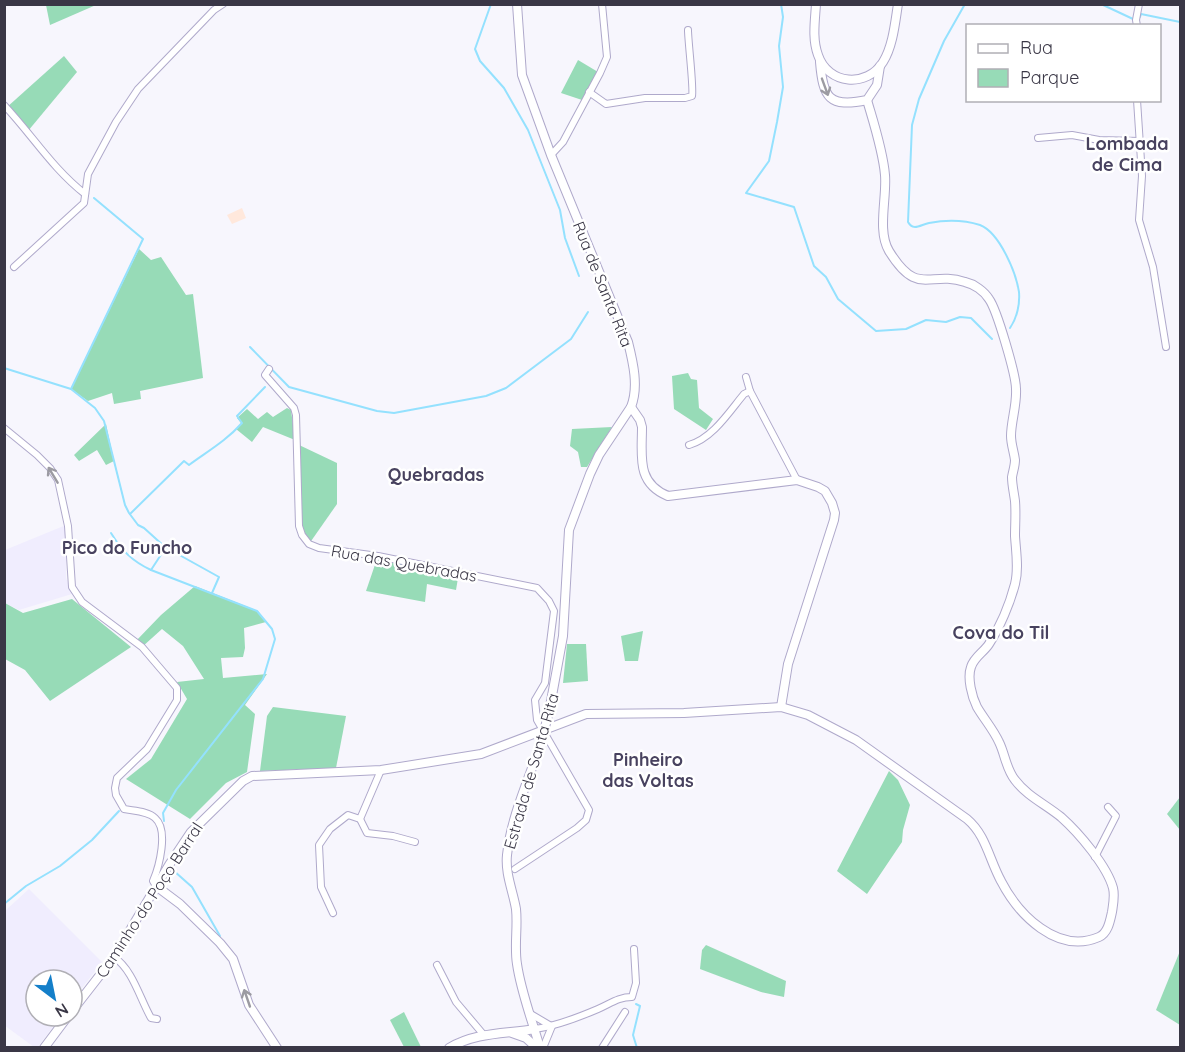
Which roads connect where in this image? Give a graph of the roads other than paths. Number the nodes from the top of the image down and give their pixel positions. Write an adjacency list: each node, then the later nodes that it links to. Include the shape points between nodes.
1 (223, 4): 20 (street, via 138,89 88,174)
2 (517, 4): 19 (street, Rua de Santa Rita, via 522,75)
3 (602, 4): 12 (street, via 607,57)
4 (816, 4): 9 (street, via 814,37)
5 (898, 4): 10 (street, via 891,44)
6 (1138, 5): 7 (street)
7 (1137, 24)
8 (688, 30): 12 (street, via 692,96 606,104)
9 (820, 61): 11 (street, via 842,79); 14 (street, one-way to 14, via 829,97 840,104)
10 (880, 66): 11 (street); 13 (street)
11 (863, 79): 13 (street)
12 (589, 92): 19 (street, via 564,142)
13 (873, 92): 14 (street)
14 (867, 100): 36 (street, via 886,177 885,244 902,269 915,279 966,282 989,299 1016,385 1011,435 1017,571 995,633 970,670 973,696 999,740 1014,779 1075,831)
15 (1137, 102): 18 (street)
16 (4, 105): 20 (street, via 66,179)
17 (1038, 138): 18 (street, via 1072,135)
18 (1140, 141): 22 (street, via 1139,220 1153,267)
19 (551, 155): 26 (street, Rua de Santa Rita, via 628,342 634,383)
20 (85, 194): 21 (street, via 84,203)
21 (14, 267)
22 (1166, 346)
23 (268, 369): 31 (street, Rua das Quebradas, via 265,375 294,408 296,416 299,526 309,544 537,588 549,601 554,611 545,684 535,700)
24 (746, 377): 25 (street)
25 (750, 391): 28 (street, via 711,434); 29 (street)
26 (631, 407): 29 (street, Rua de Santa Rita, via 642,427 643,472 657,492 680,495); 46 (street, Estrada de Santa Rita, bridge, via 599,455 569,530 563,636 549,712 507,856 517,921 517,964)
27 (4, 428): 38 (street, one-way to 27, via 153,881 161,855 160,823 154,816 124,809 115,788 117,778 147,749 177,700 177,688 142,647 82,602 72,587 68,531 55,473)
28 (689, 445)
29 (797, 480): 30 (street, Rua de Santa Rita, via 825,491 832,503 834,520 788,664)
30 (781, 707): 31 (street, Caminho do Poço Barral, via 586,714); 36 (street, via 808,715 856,740 967,819 979,831 1008,893 1030,920 1058,938 1091,939 1107,931 1114,895)
31 (542, 730): 32 (street, Caminho do Poço Barral, via 481,754); 37 (street, via 589,810 586,820 577,828)
32 (381, 770): 34 (street); 38 (street, Caminho do Poço Barral, via 252,776 191,832)
33 (1108, 807): 36 (street, via 1116,816)
34 (360, 819): 35 (street, via 367,833); 39 (street, via 348,815 330,829 319,845 321,887)
35 (415, 842)
36 (1095, 857)
37 (515, 870)
38 (156, 886): 41 (street, Caminho do Poço Barral); 55 (street, one-way to 38, via 249,1005 233,959 180,904)
39 (333, 913)
40 (634, 949): 44 (street, via 636,983)
41 (114, 957): 43 (street, Caminho do Poço Barral); 48 (street, via 134,981 151,1018)
42 (437, 965): 53 (street, via 456,1002)
43 (84, 996)
44 (632, 997): 45 (street); 51 (street, via 621,997)
45 (637, 1003)
46 (528, 1008): 50 (street, Estrada de Santa Rita); 51 (street); 52 (street, via 524,1023)
47 (625, 1012): 58 (street)
48 (157, 1018)
49 (59, 1028): 54 (street)
50 (535, 1029): 51 (street); 52 (street); 57 (street, Estrada de Santa Rita)
51 (550, 1029): 57 (street)
52 (512, 1033): 53 (street); 57 (street)
53 (483, 1034): 56 (street)
54 (44, 1047)
55 (277, 1047)
56 (449, 1047)
57 (540, 1047)
58 (602, 1047)

